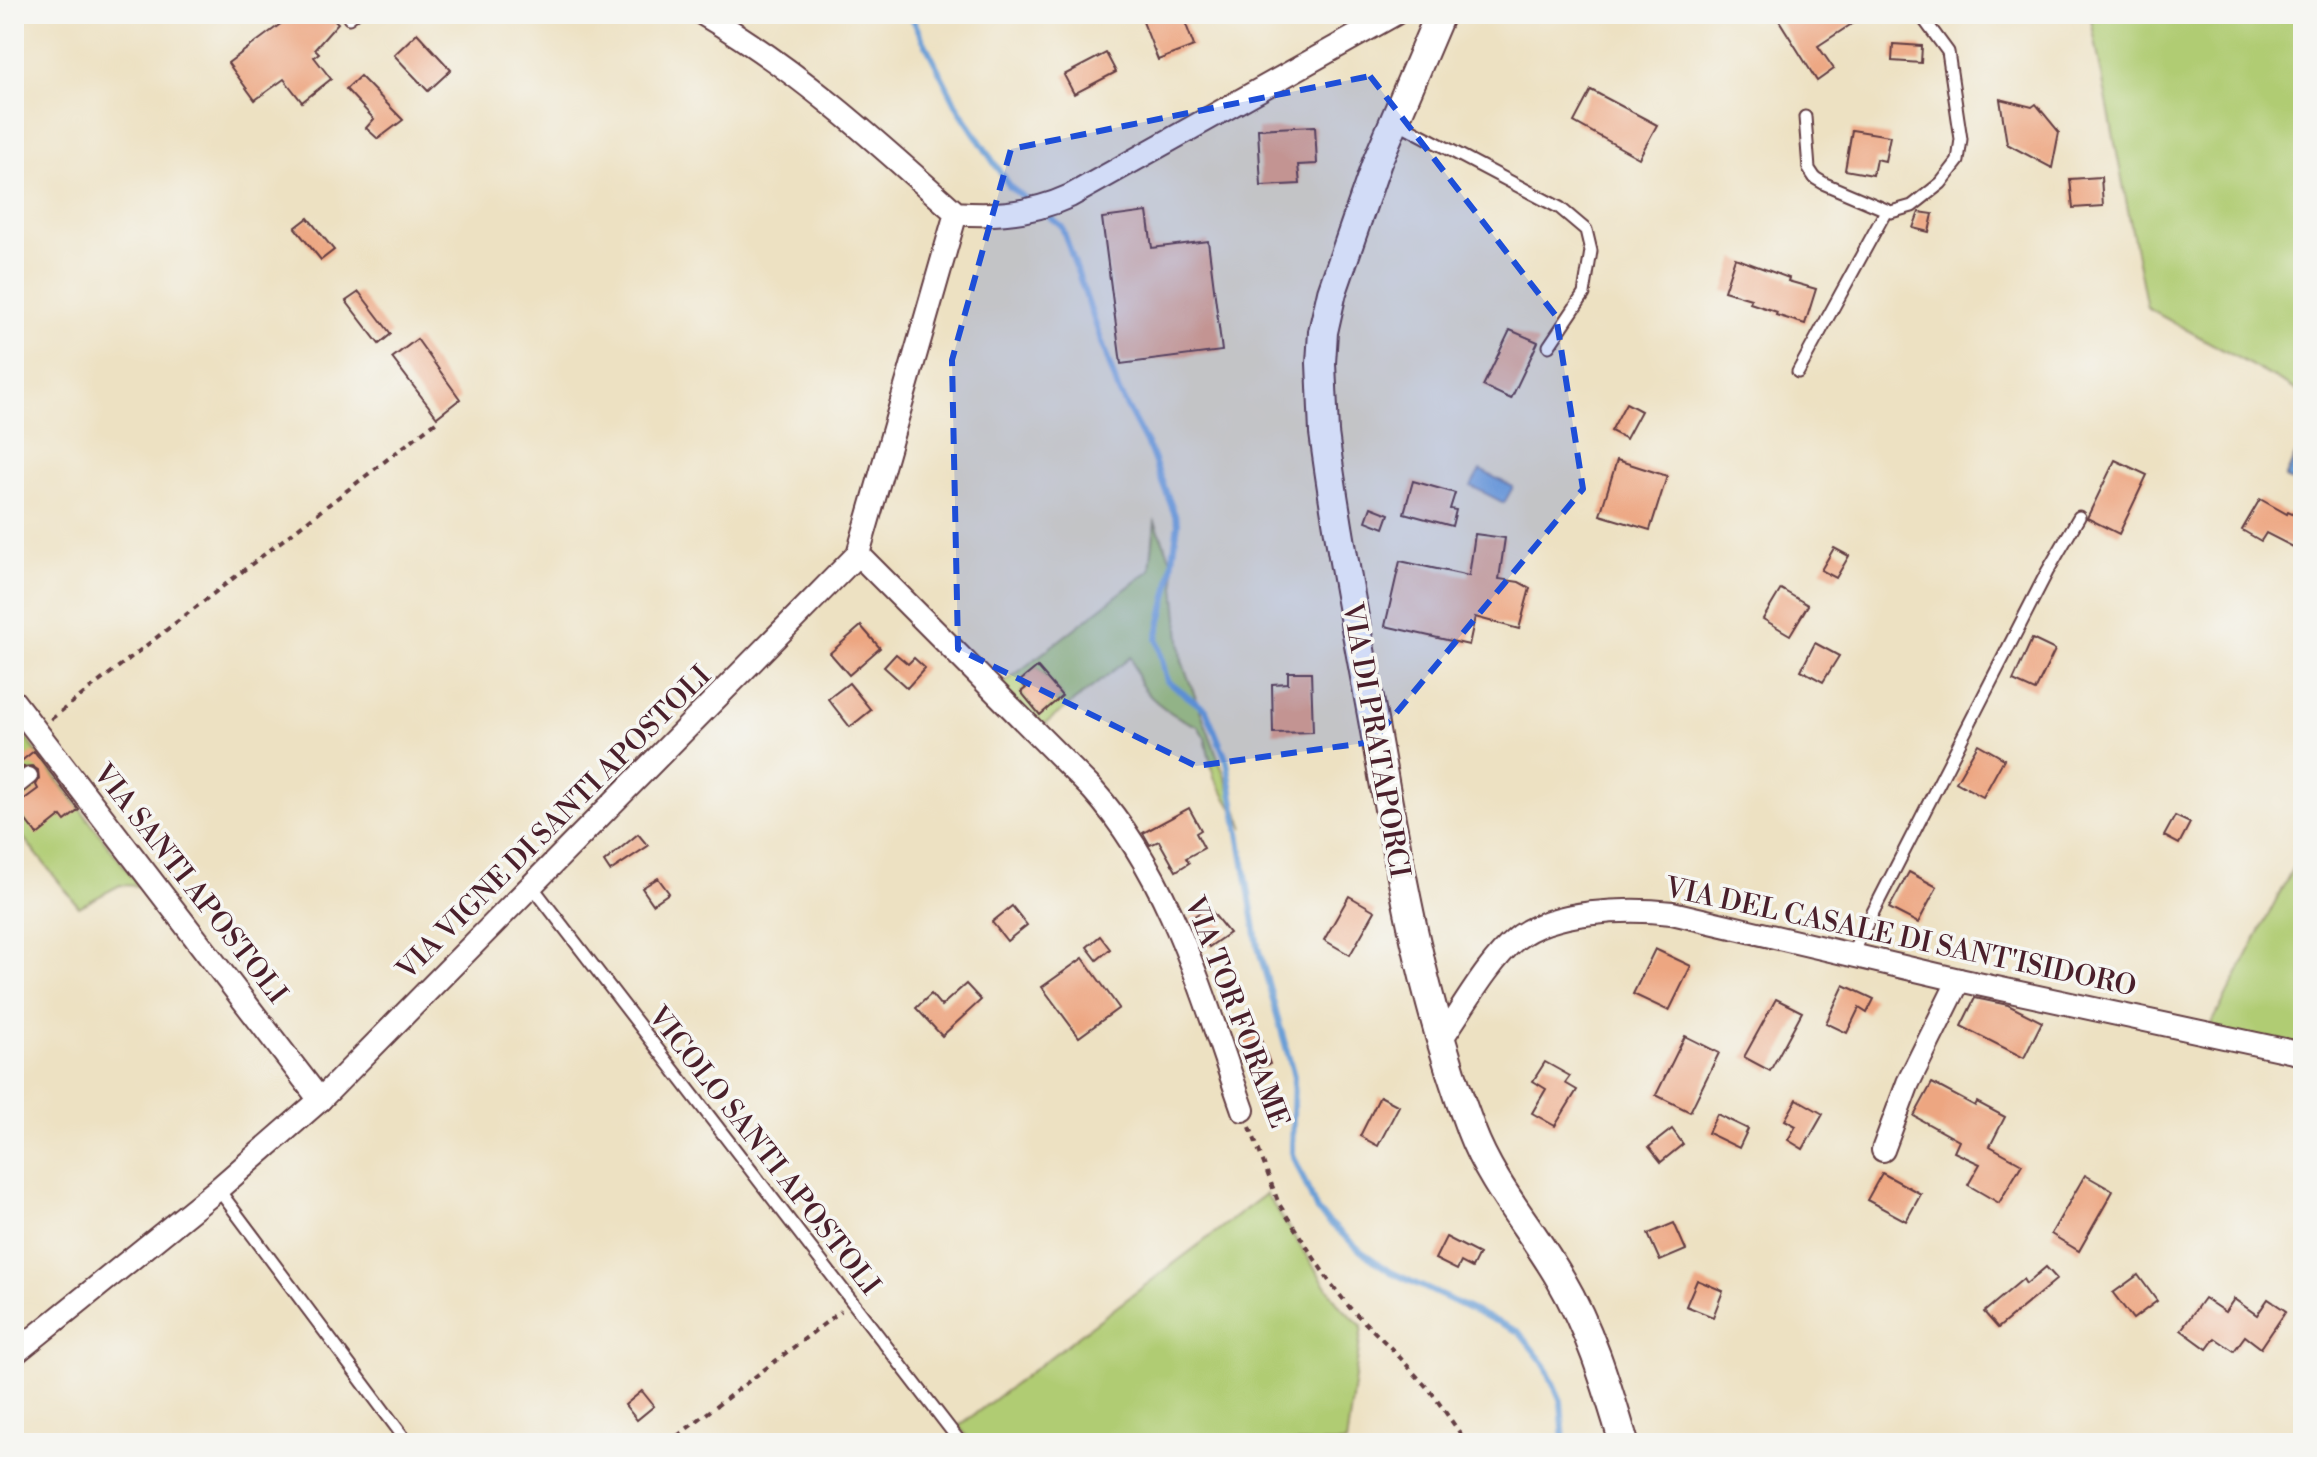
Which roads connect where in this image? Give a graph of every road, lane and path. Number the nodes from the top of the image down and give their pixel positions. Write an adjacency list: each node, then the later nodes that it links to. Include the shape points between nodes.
1 (703, 14): 8 (street, via 809,84)
2 (1395, 14): 8 (street, via 1070,196 1024,212)
3 (1440, 14): 6 (street, VIA DI PRATAPORCI)
4 (1920, 14): 7 (lane, via 1948,52 1961,147 1958,161 1941,183 1905,210)
5 (1805, 117): 7 (lane, via 1812,175)
6 (1395, 121): 9 (lane, via 1560,208 1586,230 1591,251 1584,294); 19 (street, VIA DI PRATAPORCI, via 1332,292 1323,340 1321,399 1400,868)
7 (1886, 211): 10 (lane)
8 (956, 213): 13 (street, VIA VIGNE DI SANTI APOSTOLI)
9 (1549, 346)
10 (1798, 372)
11 (437, 421): 15 (path)
12 (2079, 517): 17 (lane)
13 (858, 554): 16 (street, VIA VIGNE DI SANTI APOSTOLI); 22 (street, VIA TOR FORAME, via 1119,822 1173,916)
14 (14, 702): 15 (street, VIA SANTI APOSTOLI)
15 (36, 731): 21 (street, VIA SANTI APOSTOLI)
16 (532, 886): 21 (street, VIA VIGNE DI SANTI APOSTOLI); 25 (lane, VICOLO SANTI APOSTOLI)
17 (1851, 955): 18 (street, VIA DEL CASALE DI SANT'ISIDORO); 19 (street, VIA DEL CASALE DI SANT'ISIDORO, via 1672,913 1621,911 1559,920 1524,932 1505,949)
18 (1959, 980): 20 (street, VIA DEL CASALE DI SANT'ISIDORO); 23 (street, via 1908,1083)
19 (1442, 1038): 31 (street, VIA DI PRATAPORCI, via 1485,1163 1578,1311)
20 (2303, 1054)
21 (320, 1100): 24 (street, VIA VIGNE DI SANTI APOSTOLI)
22 (1243, 1110): 30 (path, VIA TOR FORAME, via 1279,1204 1332,1286 1432,1393)
23 (1883, 1150)
24 (218, 1189): 26 (street, VIA VIGNE DI SANTI APOSTOLI); 27 (lane)
25 (852, 1303): 28 (path); 29 (lane, VICOLO SANTI APOSTOLI)
26 (14, 1354)
27 (408, 1443)
28 (668, 1443)
29 (961, 1443)
30 (1467, 1443)
31 (1624, 1443)

